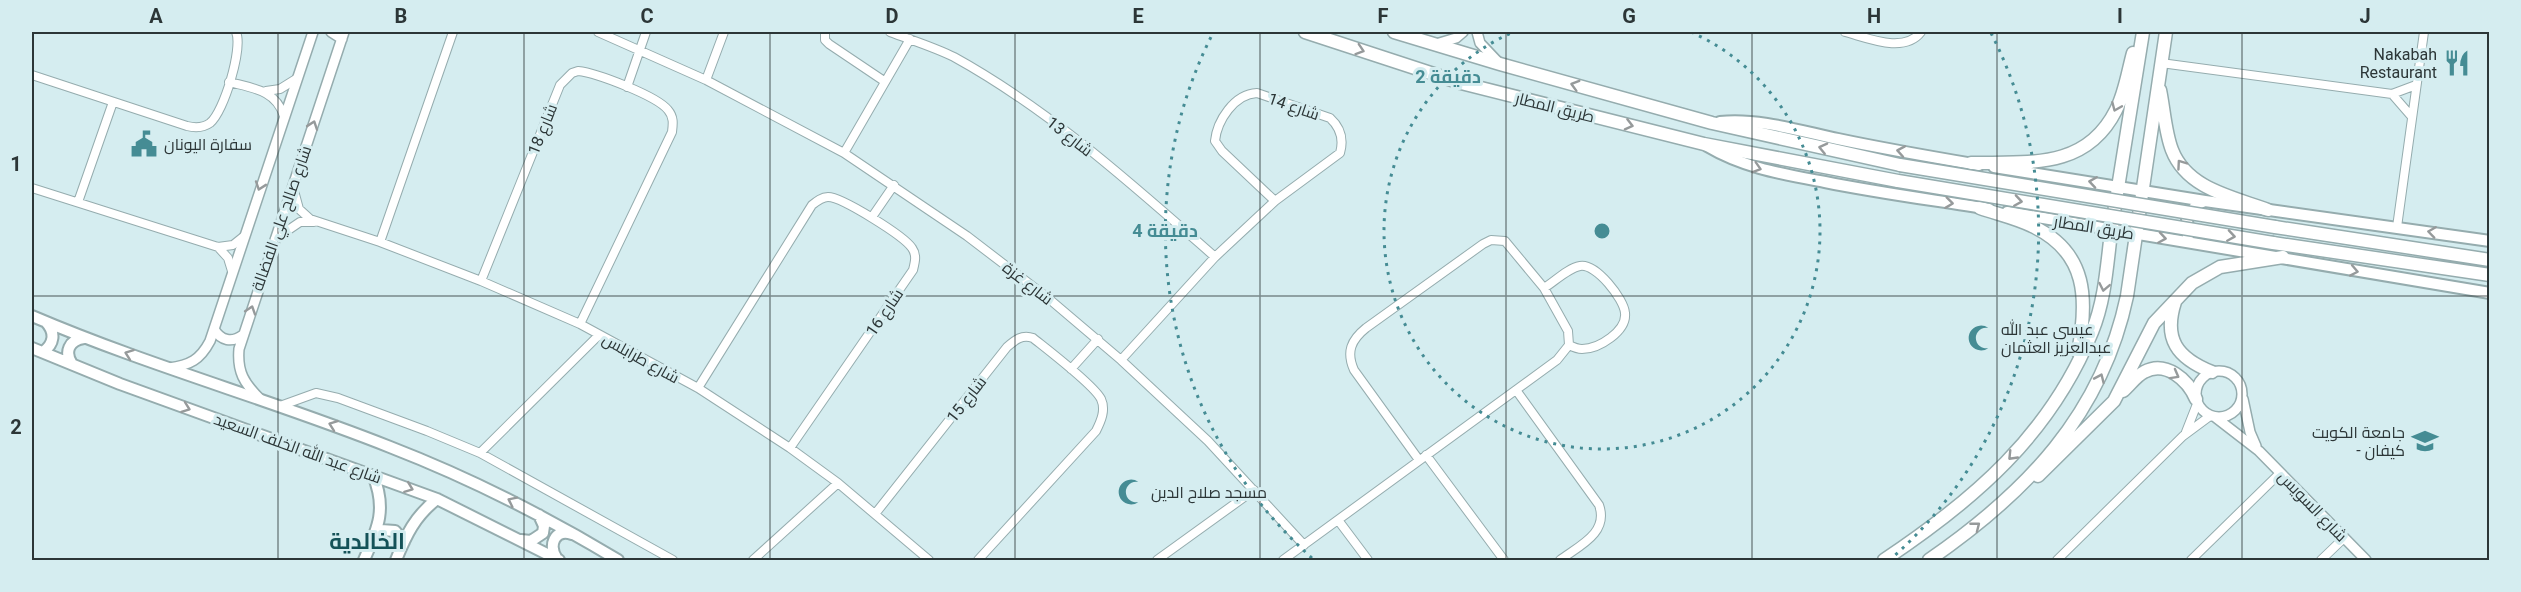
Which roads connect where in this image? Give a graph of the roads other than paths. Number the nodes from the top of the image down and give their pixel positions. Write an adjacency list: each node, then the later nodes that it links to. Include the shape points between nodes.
1 (236, 32): 30 (street, via 239,49)
2 (314, 32): 26 (street, شارع صالح علي الفضالة)
3 (331, 32): 19 (street)
4 (453, 32): 62 (street)
5 (598, 32): 22 (street, شارع غزة)
6 (646, 32): 22 (street)
7 (724, 32): 27 (street)
8 (825, 32): 29 (street, via 829,44)
9 (890, 32): 20 (street, شارع 13)
10 (1305, 32): 39 (main road, طريق المطار, one-way to 39, via 1461,83)
11 (1394, 32): 21 (main road, طريق المطار)
12 (1463, 32): 21 (street)
13 (1477, 32): 24 (street, via 1480,43)
14 (1845, 32): 15 (street, via 1884,43 1906,43)
15 (1921, 32)
16 (2141, 32): 41 (main road, one-way to 41, via 2117,109 2103,131 2086,147 2066,157 2040,162); 45 (main road)
17 (2166, 32): 23 (main road)
18 (2424, 32): 31 (street)
19 (343, 35): 43 (street, شارع صالح علي الفضالة, one-way to 19)
20 (910, 39): 29 (street); 67 (street, شارع 13, via 952,56 1019,96)
21 (1434, 44): 24 (main road, طريق المطار)
22 (640, 49): 27 (street, شارع غزة); 32 (street)
23 (2161, 63): 28 (main road); 34 (street)
24 (1500, 64): 38 (main road, طريق المطار, one-way to 24)
25 (32, 75): 35 (street)
26 (296, 80): 33 (street, via 280,89); 36 (street, شارع صالح علي الفضالة)
27 (706, 80): 40 (street, شارع غزة)
28 (2158, 80): 47 (main road); 52 (main road, one-way to 28, via 2209,188 2180,166 2172,149)
29 (884, 81): 40 (street)
30 (229, 82): 33 (street); 35 (street, via 215,117 195,128)
31 (2416, 85): 34 (street); 37 (street)
32 (627, 87): 73 (street, شارع 18, via 578,71 560,85); 80 (street, via 669,110 672,132)
33 (264, 91): 36 (street, via 276,99)
34 (2392, 94): 37 (street)
35 (113, 102): 50 (street)
36 (284, 116): 59 (street, شارع صالح علي الفضالة, one-way to 59)
37 (2412, 117): 56 (street)
38 (1712, 123): 41 (main road, طريق المطار, one-way to 38, via 1772,125); 66 (main road, طريق المطار, one-way to 38, bridge, via 1900,165)
39 (1704, 144): 51 (main road, طريق المطار, one-way to 51, via 1763,170 1905,198); 70 (main road, طريق المطار, one-way to 70, bridge, via 1898,182)
40 (844, 153): 44 (street, شارع غزة)
41 (1971, 163): 42 (main road, طريق المطار)
42 (2062, 178): 45 (main road, طريق المطار, one-way to 42); 54 (main road, via 2074,189 2075,205)
43 (292, 185): 55 (street, via 299,209); 60 (street, شارع صالح علي الفضالة)
44 (894, 185): 53 (street); 85 (street, شارع غزة, via 967,236)
45 (2118, 186): 47 (main road, طريق المطار); 57 (main road)
46 (32, 188): 50 (street)
47 (2142, 190): 49 (main road, طريق المطار); 58 (main road)
48 (1275, 201): 48 (street, شارع 14, via 1340,153 1341,134 1330,118 1250,93 1221,119 1215,141); 67 (street, شارع 14)
49 (2205, 201): 52 (main road, طريق المطار); 63 (main road, via 2197,204 2187,218)
50 (78, 202): 64 (street)
51 (1980, 208): 54 (main road, طريق المطار); 93 (main road, via 2049,236 2074,265 2085,302)
52 (2268, 210): 56 (main road, طريق المطار)
53 (872, 217): 95 (street, شارع 16, via 834,198 821,198 812,205); 104 (street, شارع 16, via 910,246 915,256 913,270)
54 (2059, 221): 57 (main road, طريق المطار)
55 (315, 222): 60 (street, via 300,222); 62 (street, شارع طرابلس)
56 (2397, 227): 61 (main road, طريق المطار, one-way to 56)
57 (2112, 229): 58 (main road, طريق المطار); 93 (main road, one-way to 93, via 2105,287 2093,330)
58 (2135, 233): 63 (main road, طريق المطار, one-way to 63); 111 (main road, one-way to 58, via 2070,429 2097,385 2122,321)
59 (243, 237): 64 (street, via 233,245); 71 (street, شارع صالح علي الفضالة)
60 (274, 240): 82 (street, شارع صالح علي الفضالة, one-way to 60)
61 (2490, 241)
62 (380, 242): 73 (street, شارع طرابلس)
63 (2192, 243): 68 (main road, طريق المطار)
64 (218, 247): 71 (street, via 228,258)
65 (2490, 254): 66 (main road)
66 (2464, 256): 69 (main road, طريق المطار)
67 (1215, 257): 89 (street, شارع 14)
68 (2283, 257): 76 (main road, طريق المطار, one-way to 76); 77 (main road, via 2215,268)
69 (2490, 260)
70 (2452, 270): 72 (main road, طريق المطار); 74 (main road)
71 (232, 271): 81 (street, شارع صالح علي الفضالة)
72 (2490, 275)
73 (481, 281): 80 (street, شارع طرابلس)
74 (2490, 284)
75 (1544, 288): 86 (street, via 1568,331); 86 (street, via 1577,266 1589,267 1604,279 1624,307 1624,324 1607,340 1581,349); 107 (street, via 1508,244 1491,240 1352,341 1349,360 1354,370)
76 (2490, 293)
77 (2176, 298): 94 (main road, via 2169,321 2171,337 2185,357); 99 (main road, via 2154,323)
78 (32, 316): 79 (main road, شارع عبد الله الخلف السعيد)
79 (46, 322): 84 (main road, شارع عبد الله الخلف السعيد); 88 (main road, via 53,338)
80 (580, 324): 83 (street, شارع طرابلس)
81 (214, 329): 82 (street, via 227,340); 91 (street, شارع صالح علي الفضالة, via 198,359)
82 (243, 335): 98 (street, شارع صالح علي الفضالة, via 240,372)
83 (599, 335): 95 (street, شارع طرابلس); 106 (street)
84 (84, 338): 90 (main road, via 69,347); 91 (main road, شارع عبد الله الخلف السعيد, one-way to 84)
85 (1098, 339): 89 (street, شارع غزة); 92 (street)
86 (1569, 345): 96 (street, via 1557,360)
87 (32, 348): 88 (main road, شارع عبد الله الخلف السعيد)
88 (43, 352): 90 (main road, شارع عبد الله الخلف السعيد)
89 (1121, 360): 112 (street, شارع غزة)
90 (72, 364): 109 (main road, شارع عبد الله الخلف السعيد, one-way to 109)
91 (166, 368): 98 (main road, شارع عبد الله الخلف السعيد)
92 (1071, 369): 115 (street, شارع 15, via 1034,338 1023,336 1013,341); 130 (street, via 1101,399 1101,422)
93 (2074, 370): 136 (main road, one-way to 136, via 2027,441 1988,482)
94 (2212, 372): 97 (street, via 2230,374 2239,382); 100 (street, via 2199,382)
95 (698, 388): 104 (street, شارع طرابلس)
96 (1516, 390): 107 (street); 135 (street, via 1601,512 1601,524 1595,535)
97 (2242, 392): 102 (street, via 2234,411 2227,416); 105 (street, شارع السويس, via 2250,432)
98 (261, 400): 101 (main road, شارع عبد الله الخلف السعيد)
99 (2114, 400): 100 (main road, one-way to 100, via 2137,377 2152,369 2167,370 2181,378); 111 (main road, via 2051,466)
100 (2197, 401): 102 (street); 103 (street)
101 (280, 406): 106 (street, شارع عبد الله الخلف السعيد, via 316,393 338,398); 114 (main road, شارع عبد الله الخلف السعيد, one-way to 101, via 456,474)
102 (2212, 416): 103 (street); 105 (street, شارع السويس)
103 (2183, 436): 138 (street)
104 (790, 448): 110 (street, شارع طرابلس)
105 (2259, 451): 108 (street, شارع السويس)
106 (480, 453): 127 (street, شارع عبد الله الخلف السعيد)
107 (1423, 457): 116 (street); 134 (street)
108 (2280, 473): 119 (street, شارع السويس); 139 (street)
109 (373, 474): 113 (main road, شارع عبد الله الخلف السعيد, one-way to 113); 117 (main road, via 381,504)
110 (838, 483): 115 (street, شارع طرابلس); 128 (street)
111 (2020, 489): 137 (main road, one-way to 111)
112 (1254, 490): 122 (street, شارع غزة); 131 (street)
113 (437, 500): 120 (main road, شارع عبد الله الخلف السعيد); 121 (main road, via 422,511)
114 (538, 514): 118 (main road, شارع عبد الله الخلف السعيد); 120 (main road, via 543,533 531,541)
115 (875, 514): 129 (street, شارع طرابلس)
116 (1338, 520): 122 (street); 133 (street)
117 (375, 534): 121 (main road, via 381,530 395,531); 124 (main road)
118 (575, 534): 123 (main road, via 557,535 552,542 552,552); 126 (main road, شارع عبد الله الخلف السعيد)
119 (2344, 538): 140 (street); 141 (street, شارع السويس)
120 (521, 540): 123 (main road, شارع عبد الله الخلف السعيد)
121 (404, 542): 125 (main road)
122 (1304, 545): 132 (street)
123 (558, 560)
124 (364, 561)
125 (396, 561)
126 (618, 561)
127 (673, 561)
128 (753, 561)
129 (929, 561)
130 (978, 561)
131 (1157, 561)
132 (1283, 561)
133 (1368, 561)
134 (1504, 561)
135 (1560, 561)
136 (1884, 561)
137 (1929, 561)
138 (2057, 561)
139 (2191, 561)
140 (2321, 561)
141 (2366, 561)

